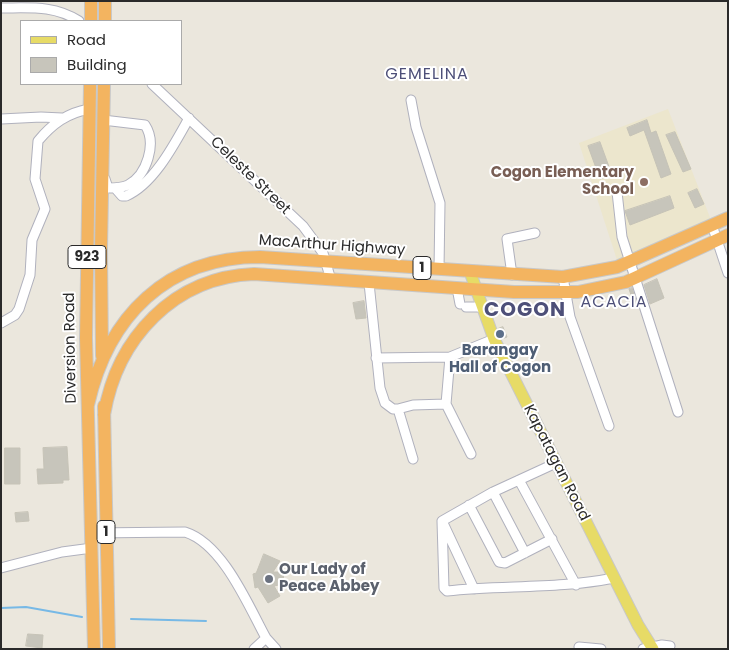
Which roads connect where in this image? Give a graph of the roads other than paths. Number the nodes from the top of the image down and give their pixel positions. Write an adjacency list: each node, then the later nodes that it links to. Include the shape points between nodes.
1 (91, 1): 5 (highway)
2 (105, 1): 6 (highway)
3 (1, 8): 4 (street, via 50,8)
4 (76, 20)
5 (91, 20)
6 (105, 20)
7 (90, 85): 11 (highway, Diversion Road / 923)
8 (104, 85): 15 (highway, Diversion Road / 923)
9 (153, 85): 13 (street, Celeste Street)
10 (411, 100): 26 (street, via 416,127 440,203)
11 (89, 110): 12 (street); 46 (highway, Diversion Road / 923)
12 (62, 118): 14 (street); 40 (street, via 36,146 35,179 45,209 32,240 30,275 19,309 15,316)
13 (189, 118): 17 (street, via 171,152 153,174 126,196); 24 (street, Celeste Street, via 303,226)
14 (1, 119)
15 (103, 120): 16 (highway, Diversion Road / 923); 17 (street, via 140,123 148,130 150,141 145,166 130,184)
16 (102, 172): 17 (street, via 108,188); 38 (highway, Diversion Road / 923)
17 (115, 188)
18 (617, 192): 25 (street, via 622,237)
19 (728, 218): 20 (highway, MacArthur Highway / 1)
20 (712, 225): 22 (street); 25 (highway, MacArthur Highway / 1)
21 (535, 233): 29 (street, via 508,239)
22 (722, 237): 23 (street); 31 (highway, 1)
23 (726, 259): 28 (street)
24 (326, 262): 26 (highway, MacArthur Highway / 1); 32 (street, Celeste Street); 39 (highway, MacArthur Highway / 1, via 260,256 212,262 186,271 162,285)
25 (631, 262): 30 (highway, MacArthur Highway / 1, via 602,271); 31 (street)
26 (439, 269): 27 (highway, MacArthur Highway / 1)
27 (470, 272): 29 (highway, MacArthur Highway / 1); 35 (main road, Kapatagan Road)
28 (728, 273)
29 (512, 275): 30 (highway, MacArthur Highway / 1)
30 (563, 277): 36 (street)
31 (636, 278): 36 (highway, 1, via 605,288); 48 (street)
32 (331, 280): 33 (highway, 1); 49 (highway, 1, via 236,274 206,282 179,296 147,322 127,348 112,380)
33 (369, 283): 34 (highway, 1); 44 (street)
34 (457, 288): 35 (highway, 1); 37 (street, via 463,306)
35 (476, 289): 36 (highway, 1); 37 (main road, Kapatagan Road)
36 (566, 293): 50 (street, via 570,317)
37 (482, 307): 41 (main road, Kapatagan Road)
38 (101, 314): 39 (highway, via 112,326); 43 (highway, Diversion Road / 923)
39 (125, 320): 43 (highway, MacArthur Highway / 1)
40 (1, 323)
41 (494, 339): 42 (street); 54 (main road, Kapatagan Road)
42 (450, 356): 44 (street); 45 (street)
43 (102, 358): 46 (highway, MacArthur Highway / 1); 49 (highway, Diversion Road / 923)
44 (376, 358): 47 (street, via 385,404)
45 (446, 404): 47 (street); 52 (street)
46 (88, 405): 51 (highway, Diversion Road / 923)
47 (398, 409): 53 (street)
48 (678, 412)
49 (104, 415): 60 (highway, 1)
50 (609, 426)
51 (89, 431): 59 (highway, 1)
52 (471, 454)
53 (413, 460)
54 (556, 463): 55 (street); 65 (main road, Kapatagan Road)
55 (519, 480): 56 (street); 61 (street)
56 (493, 492): 57 (street); 63 (street)
57 (470, 505): 58 (street); 63 (street, via 499,562 505,563)
58 (442, 521): 67 (street); 67 (street, via 444,588 447,591)
59 (91, 533): 60 (street); 62 (highway, 1)
60 (106, 534): 68 (street, via 194,534 208,544 224,564); 73 (highway, 1)
61 (552, 539): 63 (street); 66 (street)
62 (92, 548): 64 (street, via 62,552); 72 (highway, 1)
63 (525, 553)
64 (1, 568)
65 (614, 578): 66 (street); 71 (main road, Kapatagan Road)
66 (576, 584): 67 (street)
67 (474, 589)
68 (266, 638): 74 (street); 75 (street)
69 (670, 646): 71 (street)
70 (578, 647): 76 (street)
71 (649, 648)
72 (94, 649)
73 (109, 649)
74 (254, 649)
75 (276, 649)
76 (602, 649)

